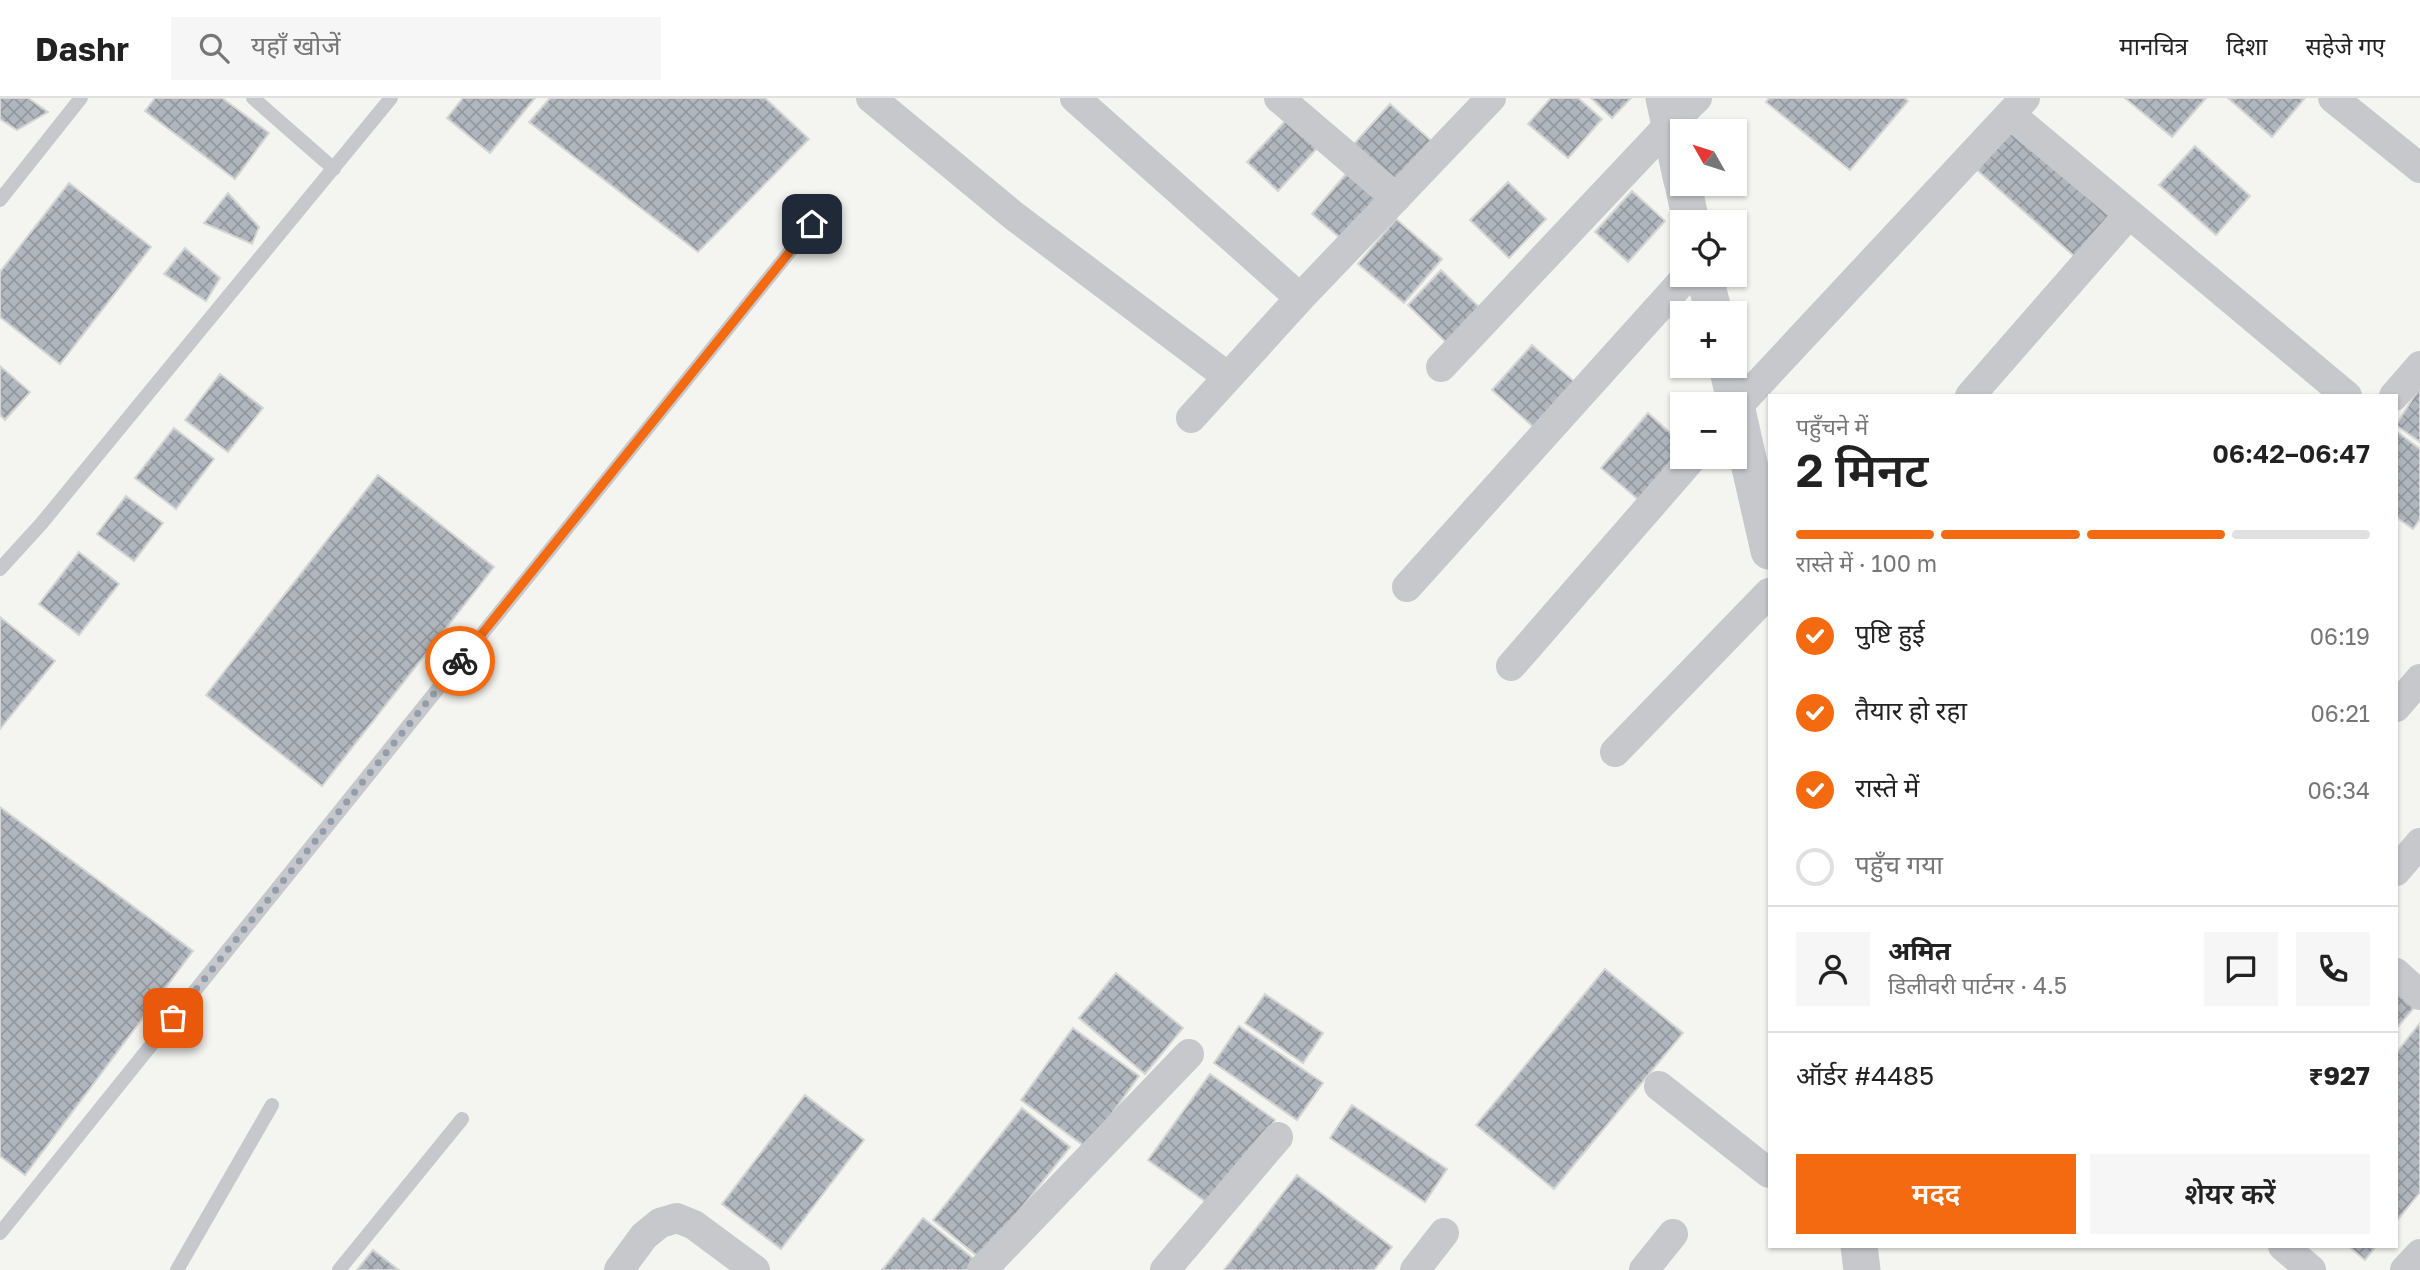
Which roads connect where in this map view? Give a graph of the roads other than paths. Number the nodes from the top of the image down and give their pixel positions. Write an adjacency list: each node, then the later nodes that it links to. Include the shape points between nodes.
1 (81, 98): 15 (lane)
2 (253, 98): 13 (lane)
3 (391, 98): 13 (lane)
4 (871, 98): 22 (street, via 1014,216)
5 (1075, 98): 19 (street)
6 (1279, 98): 14 (street)
7 (1491, 98): 14 (street)
8 (1697, 98): 11 (street)
9 (2333, 98): 12 (street)
10 (2018, 106): 16 (street); 26 (street)
11 (1667, 111): 21 (street)
12 (2420, 168)
13 (334, 169): 32 (lane)
14 (1396, 198): 19 (street)
15 (0, 200)
16 (2129, 214): 23 (street); 24 (street)
17 (812, 224): 47 (lane)
18 (1677, 287): 33 (street)
19 (1300, 298): 22 (street)
20 (2420, 366): 25 (street)
21 (1441, 367)
22 (1228, 377): 27 (street)
23 (1972, 394)
24 (2345, 394)
25 (2397, 394)
26 (1747, 395)
27 (1191, 418)
28 (1747, 433): 29 (street)
29 (1760, 464): 31 (street)
30 (1683, 469): 35 (street)
31 (1768, 541)
32 (0, 569)
33 (1407, 587)
34 (1768, 594): 38 (street)
35 (1511, 666)
36 (2420, 679): 37 (street)
37 (2398, 705)
38 (1615, 752)
39 (2420, 843): 40 (street)
40 (2398, 869)
41 (1189, 1054): 57 (street)
42 (1659, 1086): 46 (street)
43 (272, 1105): 53 (lane)
44 (462, 1119): 54 (lane)
45 (1278, 1137): 58 (street)
46 (1768, 1172)
47 (0, 1233)
48 (1444, 1233): 59 (street)
49 (1673, 1234): 60 (street)
50 (1859, 1248): 61 (street)
51 (2285, 1248): 62 (street)
52 (2420, 1254): 63 (street)
53 (177, 1270)
54 (339, 1270)
55 (619, 1270): 56 (street, via 644,1236 660,1223 677,1218 694,1225)
56 (755, 1270)
57 (982, 1270)
58 (1165, 1270)
59 (1415, 1270)
60 (1644, 1270)
61 (1862, 1270)
62 (2311, 1270)
63 (2405, 1270)

